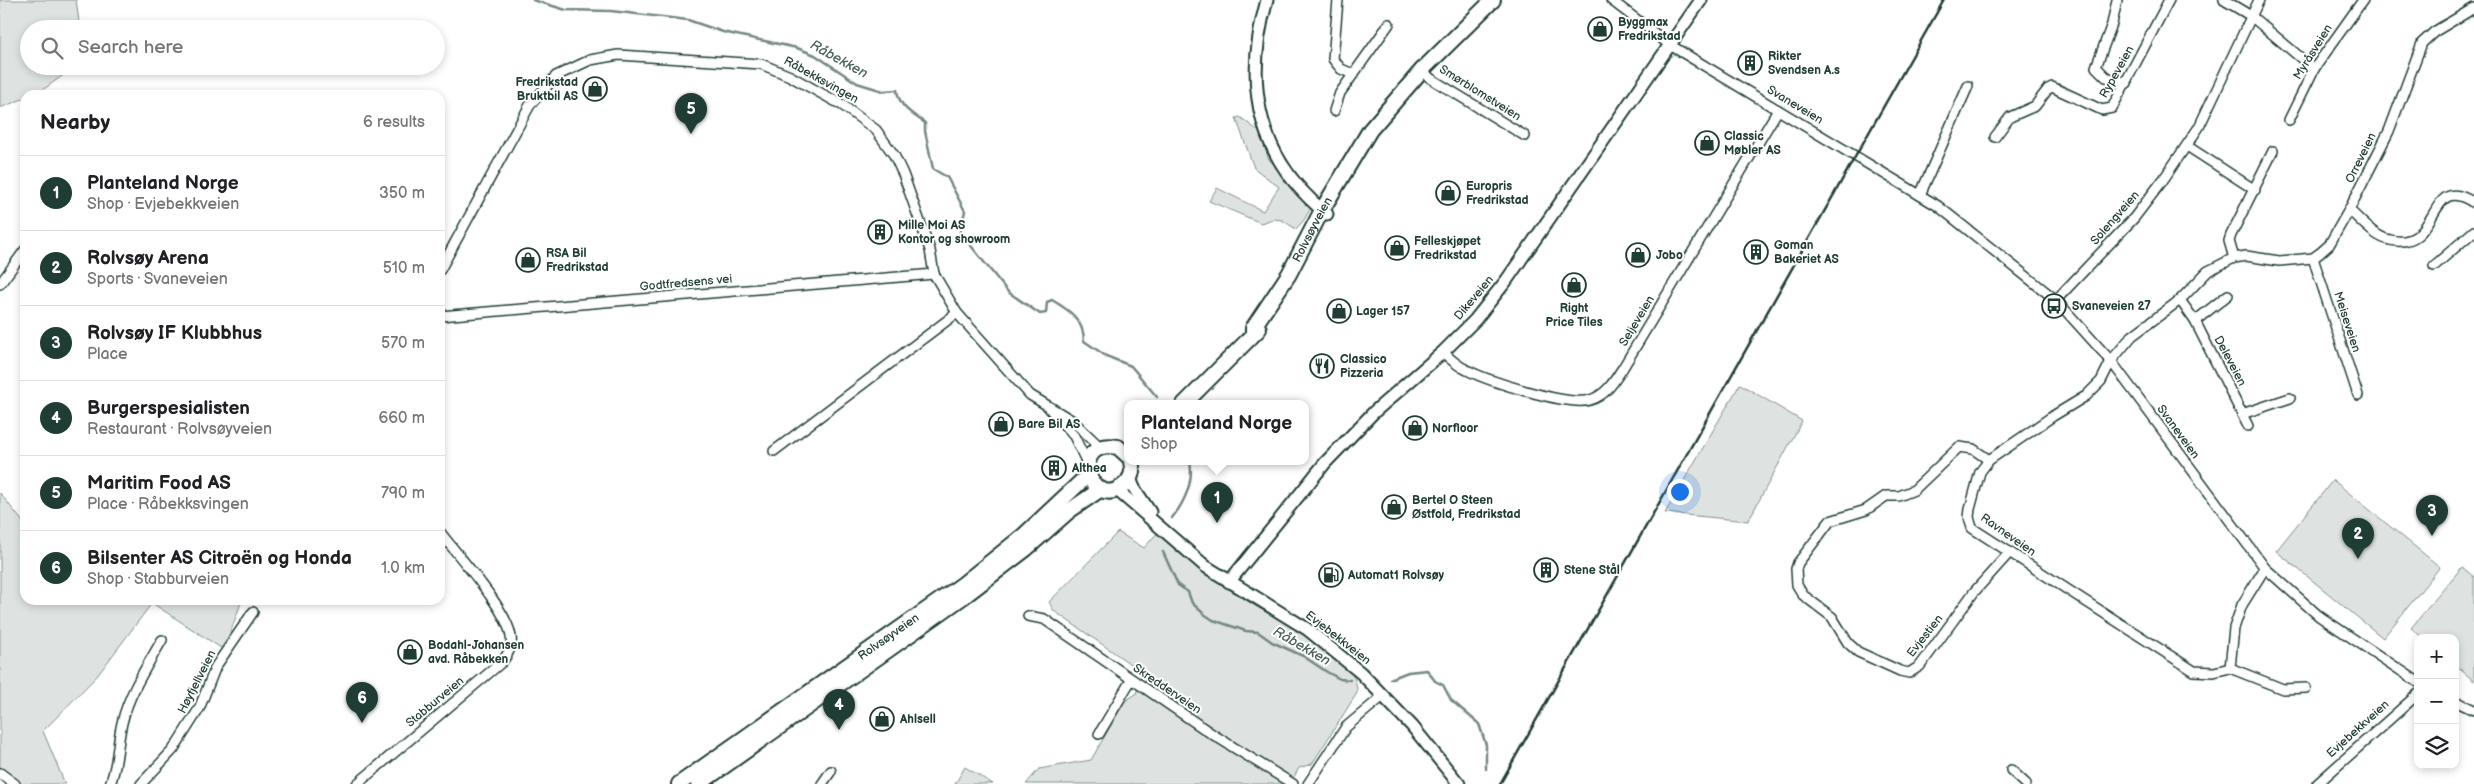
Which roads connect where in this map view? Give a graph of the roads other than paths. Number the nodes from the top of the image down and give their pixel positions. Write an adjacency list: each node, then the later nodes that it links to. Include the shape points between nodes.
1 (1267, 0): 30 (street, via 1257,66 1260,114 1274,153 1285,171 1303,190)
2 (1338, 0): 17 (street, via 1333,59 1341,69)
3 (1493, 0): 16 (main road, Rolvsøyveien)
4 (1611, 0): 14 (street, Svaneveien)
5 (1701, 0): 14 (street, Dikeveien)
6 (2117, 0): 18 (street, via 2096,68 2106,77)
7 (2169, 0): 18 (street, Rypeveien)
8 (2224, 0): 12 (street)
9 (2259, 0): 12 (street, Solengveien)
10 (2363, 0): 15 (street, Myråsveien)
11 (2474, 8): 31 (street, Orreveien, via 2422,43 2394,117)
12 (2252, 16): 15 (street); 25 (street, Solengveien)
13 (1389, 24): 17 (street)
14 (1670, 45): 20 (street, Svaneveien); 46 (street, Dikeveien, via 1506,281 1475,320)
15 (2314, 69): 22 (street, Myråsveien)
16 (1422, 70): 23 (street, Smørblomstveien); 30 (main road, Rolvsøyveien, via 1375,126)
17 (1353, 74): 21 (street, via 1340,93)
18 (2127, 83): 24 (street, Rypeveien, via 2112,108 2102,110 2058,88 2048,88 2034,106 2010,117)
19 (1968, 86): 28 (street)
20 (1778, 110): 28 (street, Svaneveien); 46 (street, Seljeveien, via 1624,366 1602,395 1584,402 1572,402 1525,390 1468,371)
21 (1334, 111)
22 (2289, 120)
23 (1525, 136)
24 (1994, 137)
25 (2187, 146): 27 (street); 41 (street, Solengveien, via 2134,218)
26 (2274, 151): 27 (street)
27 (2256, 190): 34 (street, via 2229,241)
28 (1920, 195): 41 (street, Svaneveien)
29 (2474, 203): 31 (street, via 2458,194 2450,194 2422,231 2410,240 2399,241 2375,233)
30 (1327, 207): 50 (main road, Rolvsøyveien, via 1277,303 1258,331)
31 (2349, 210): 35 (street, Orreveien, via 2329,245)
32 (2474, 231): 37 (street)
33 (20, 257): 39 (street)
34 (2234, 258): 35 (street, via 2246,256 2279,261); 42 (street, via 2208,270)
35 (2313, 258): 48 (street, Meiseveien)
36 (445, 261): 38 (street, Råbekksvingen, via 530,104 543,88 556,76 579,64 618,55 761,64 842,104 876,130 894,155 927,242)
37 (2434, 266)
38 (934, 274): 43 (street, Råbekksvingen); 44 (street, Godtfredsens vei)
39 (0, 284)
40 (2228, 295): 45 (street)
41 (2056, 300): 47 (street, Svaneveien)
42 (2180, 300): 45 (street, Deleveien); 47 (street, via 2140,327)
43 (957, 313): 51 (street, Råbekksvingen, via 1017,383); 55 (street)
44 (445, 316)
45 (2195, 321): 52 (street, Deleveien)
46 (1443, 352): 67 (street, Dikeveien, via 1374,412 1325,463)
47 (2111, 361): 57 (street, Ravneveien, via 2101,381 2086,396); 66 (street, Svaneveien)
48 (2358, 395)
49 (2290, 398): 52 (street)
50 (1188, 400)
51 (1049, 408): 54 (street, Råbekksvingen, via 1073,421); 60 (street, Råbekksvingen, via 1074,436)
52 (2242, 414): 53 (street, Deleveien)
53 (2248, 426)
54 (1100, 447): 56 (main road); 60 (main road, via 1092,454)
55 (774, 451)
56 (1124, 457)
57 (1989, 460): 65 (street, Ravneveien, via 1980,472 1970,509 1970,523 1972,528); 65 (street, Evjestien, via 1973,449 1958,447 1914,490 1899,496 1886,496 1866,510 1830,521 1798,563 1796,576 1803,595 1832,618 1858,652 1909,673 1920,666 1974,592)
58 (1128, 465): 62 (main road, via 1125,485)
59 (1130, 465): 63 (street, Evjebekkveien, via 1134,488)
60 (1088, 469): 61 (main road, via 1093,484); 87 (main road, Rolvsøyveien, via 1023,536 963,584)
61 (1101, 489): 62 (main road); 88 (main road, Rolvsøyveien, via 967,594)
62 (1117, 490): 63 (street, Evjebekkveien)
63 (1154, 520): 67 (street, Evjebekkveien, via 1170,538)
64 (445, 539): 86 (street, Stabburveien, via 505,618 512,639 510,647 502,662)
65 (2010, 552): 71 (street, Ravneveien, via 2194,671 2214,672)
66 (2265, 568): 71 (street, via 2242,605 2234,628); 72 (street, Svaneveien, via 2319,616)
67 (1229, 582): 75 (street, Evjebekkveien, via 1307,629 1361,673)
68 (253, 612): 85 (street, Høyfjellveien, via 216,666 199,709 173,750)
69 (1028, 616): 73 (street, Skredderveien, via 1044,619)
70 (162, 640): 84 (street, via 132,694 122,722)
71 (2230, 668): 74 (street, Ravneveien, via 2283,689)
72 (2414, 679)
73 (1131, 680): 79 (street); 90 (street, Skredderveien)
74 (2306, 688)
75 (1383, 696): 91 (street, via 1346,726); 92 (street, Evjebekkveien)
76 (2414, 698): 94 (street, Evjebekkveien)
77 (2459, 703): 78 (street)
78 (2474, 710)
79 (1099, 734)
80 (2011, 770): 93 (street)
81 (831, 771): 89 (street)
82 (0, 773): 83 (street)
83 (15, 784)
84 (110, 784)
85 (141, 784)
86 (357, 784)
87 (679, 784)
88 (699, 784)
89 (822, 784)
90 (1293, 784)
91 (1308, 784)
92 (1459, 784)
93 (2026, 784)
94 (2317, 784)

